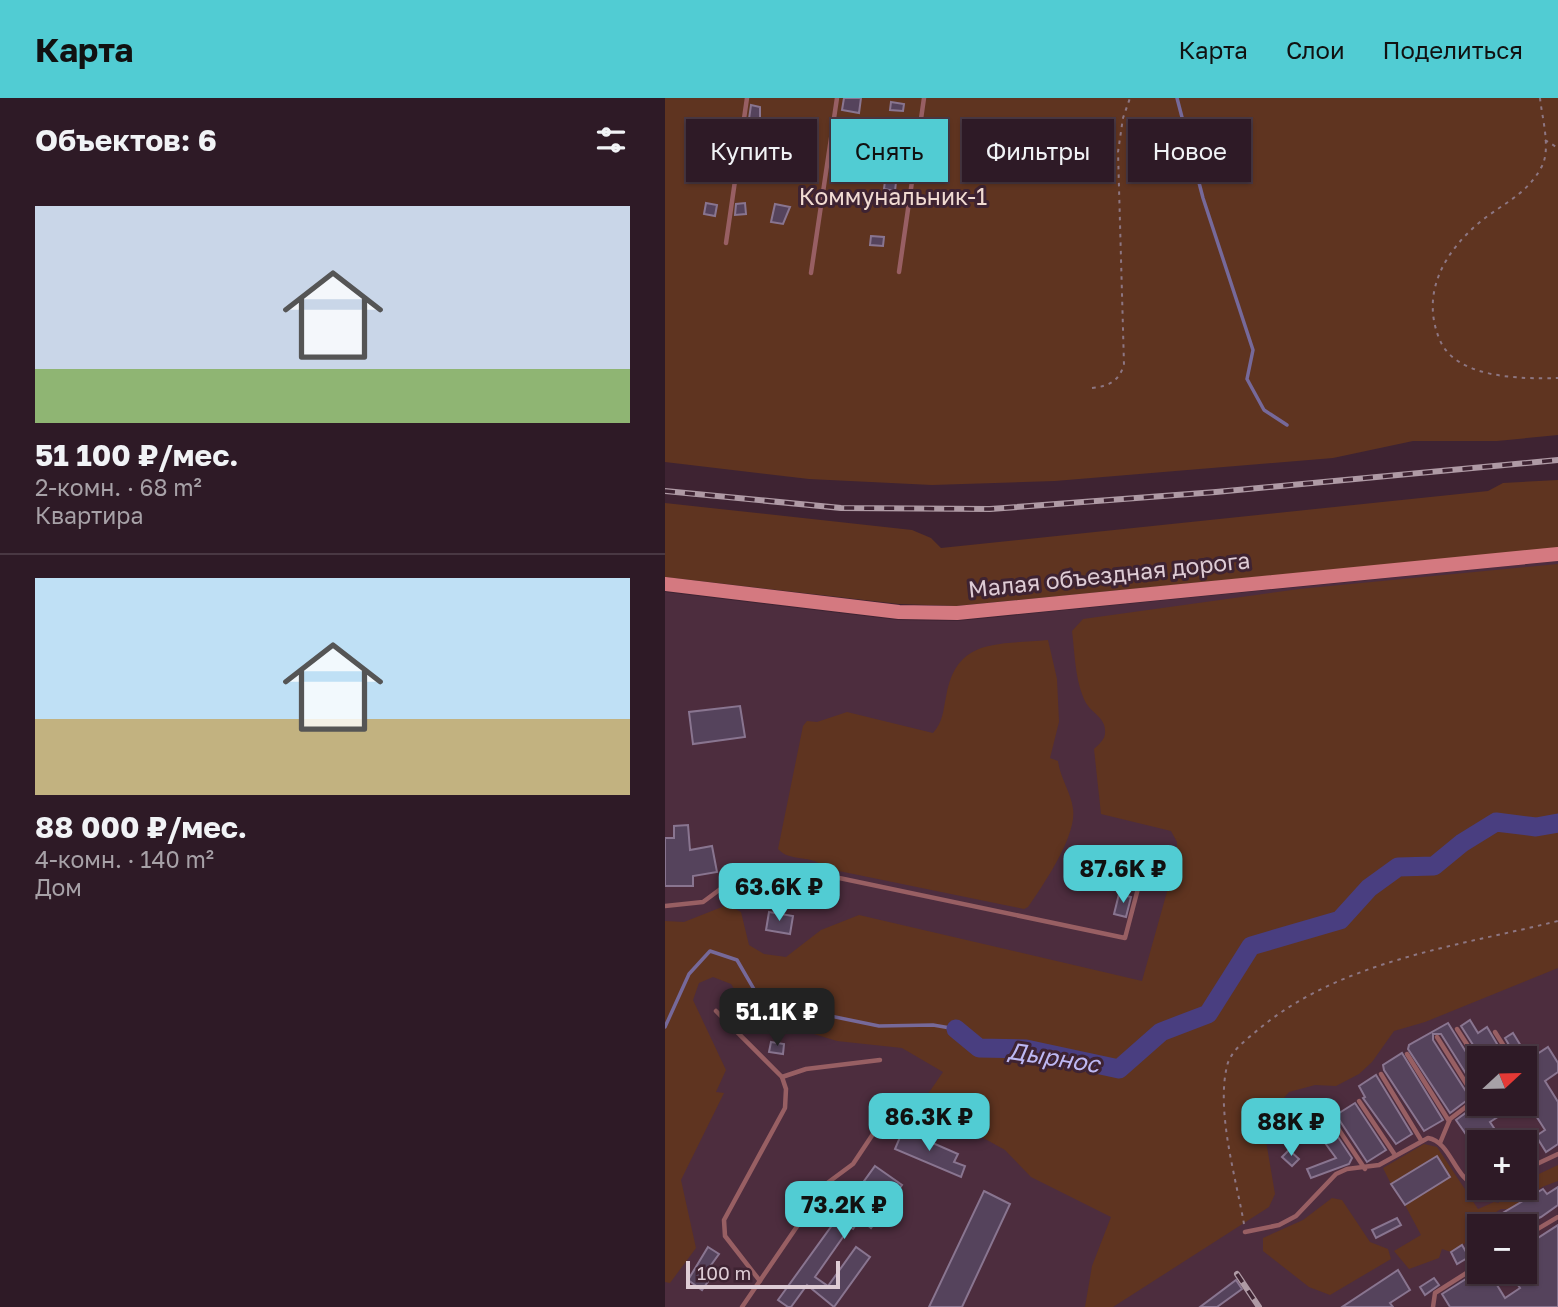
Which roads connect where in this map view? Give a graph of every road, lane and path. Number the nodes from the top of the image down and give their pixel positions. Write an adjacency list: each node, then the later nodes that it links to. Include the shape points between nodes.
1 (747, 98): 8 (lane)
2 (837, 98): 9 (lane)
3 (924, 98): 10 (lane)
4 (1130, 98): 12 (path, via 1118,152 1124,365 1112,383)
5 (1540, 98): 6 (path)
6 (1545, 140): 7 (path); 11 (path, via 1544,162 1534,181 1471,231 1436,276 1431,316 1451,357 1471,367 1529,379)
7 (1558, 148)
8 (726, 243)
9 (811, 272)
10 (899, 272)
11 (1558, 378)
12 (1092, 388)
13 (1558, 554): 14 (street, Малая объездная дорога, via 957,613 899,612)
14 (665, 584)
15 (1146, 858): 16 (lane, via 1125,938 772,865 739,872 703,902)
16 (665, 906)
17 (1558, 921): 43 (path, via 1360,971 1312,992 1238,1046 1228,1063 1226,1112)
18 (716, 1012): 27 (lane)
19 (1457, 1029): 22 (lane)
20 (1495, 1032): 23 (lane)
21 (1437, 1037): 28 (lane)
22 (1468, 1046)
23 (1504, 1046)
24 (1407, 1054): 31 (lane)
25 (880, 1060): 27 (lane, via 806,1069)
26 (1381, 1074): 34 (lane)
27 (782, 1077): 45 (lane, via 785,1108 724,1220 725,1236)
28 (1467, 1083)
29 (1359, 1101): 37 (lane)
30 (1467, 1106): 31 (lane)
31 (1449, 1121): 35 (lane)
32 (1335, 1124): 39 (lane)
33 (873, 1134): 45 (lane, via 853,1164 826,1184)
34 (1421, 1140): 35 (lane); 37 (lane)
35 (1440, 1143): 40 (lane)
36 (1558, 1154): 38 (lane)
37 (1395, 1155): 39 (lane)
38 (1537, 1164)
39 (1365, 1168): 43 (lane, via 1336,1174 1296,1216)
40 (1467, 1180)
41 (1558, 1217): 42 (lane)
42 (1537, 1229)
43 (1245, 1232)
44 (1467, 1273): 47 (lane, via 1435,1293)
45 (760, 1281): 46 (lane)
46 (742, 1307)
47 (1433, 1307)

